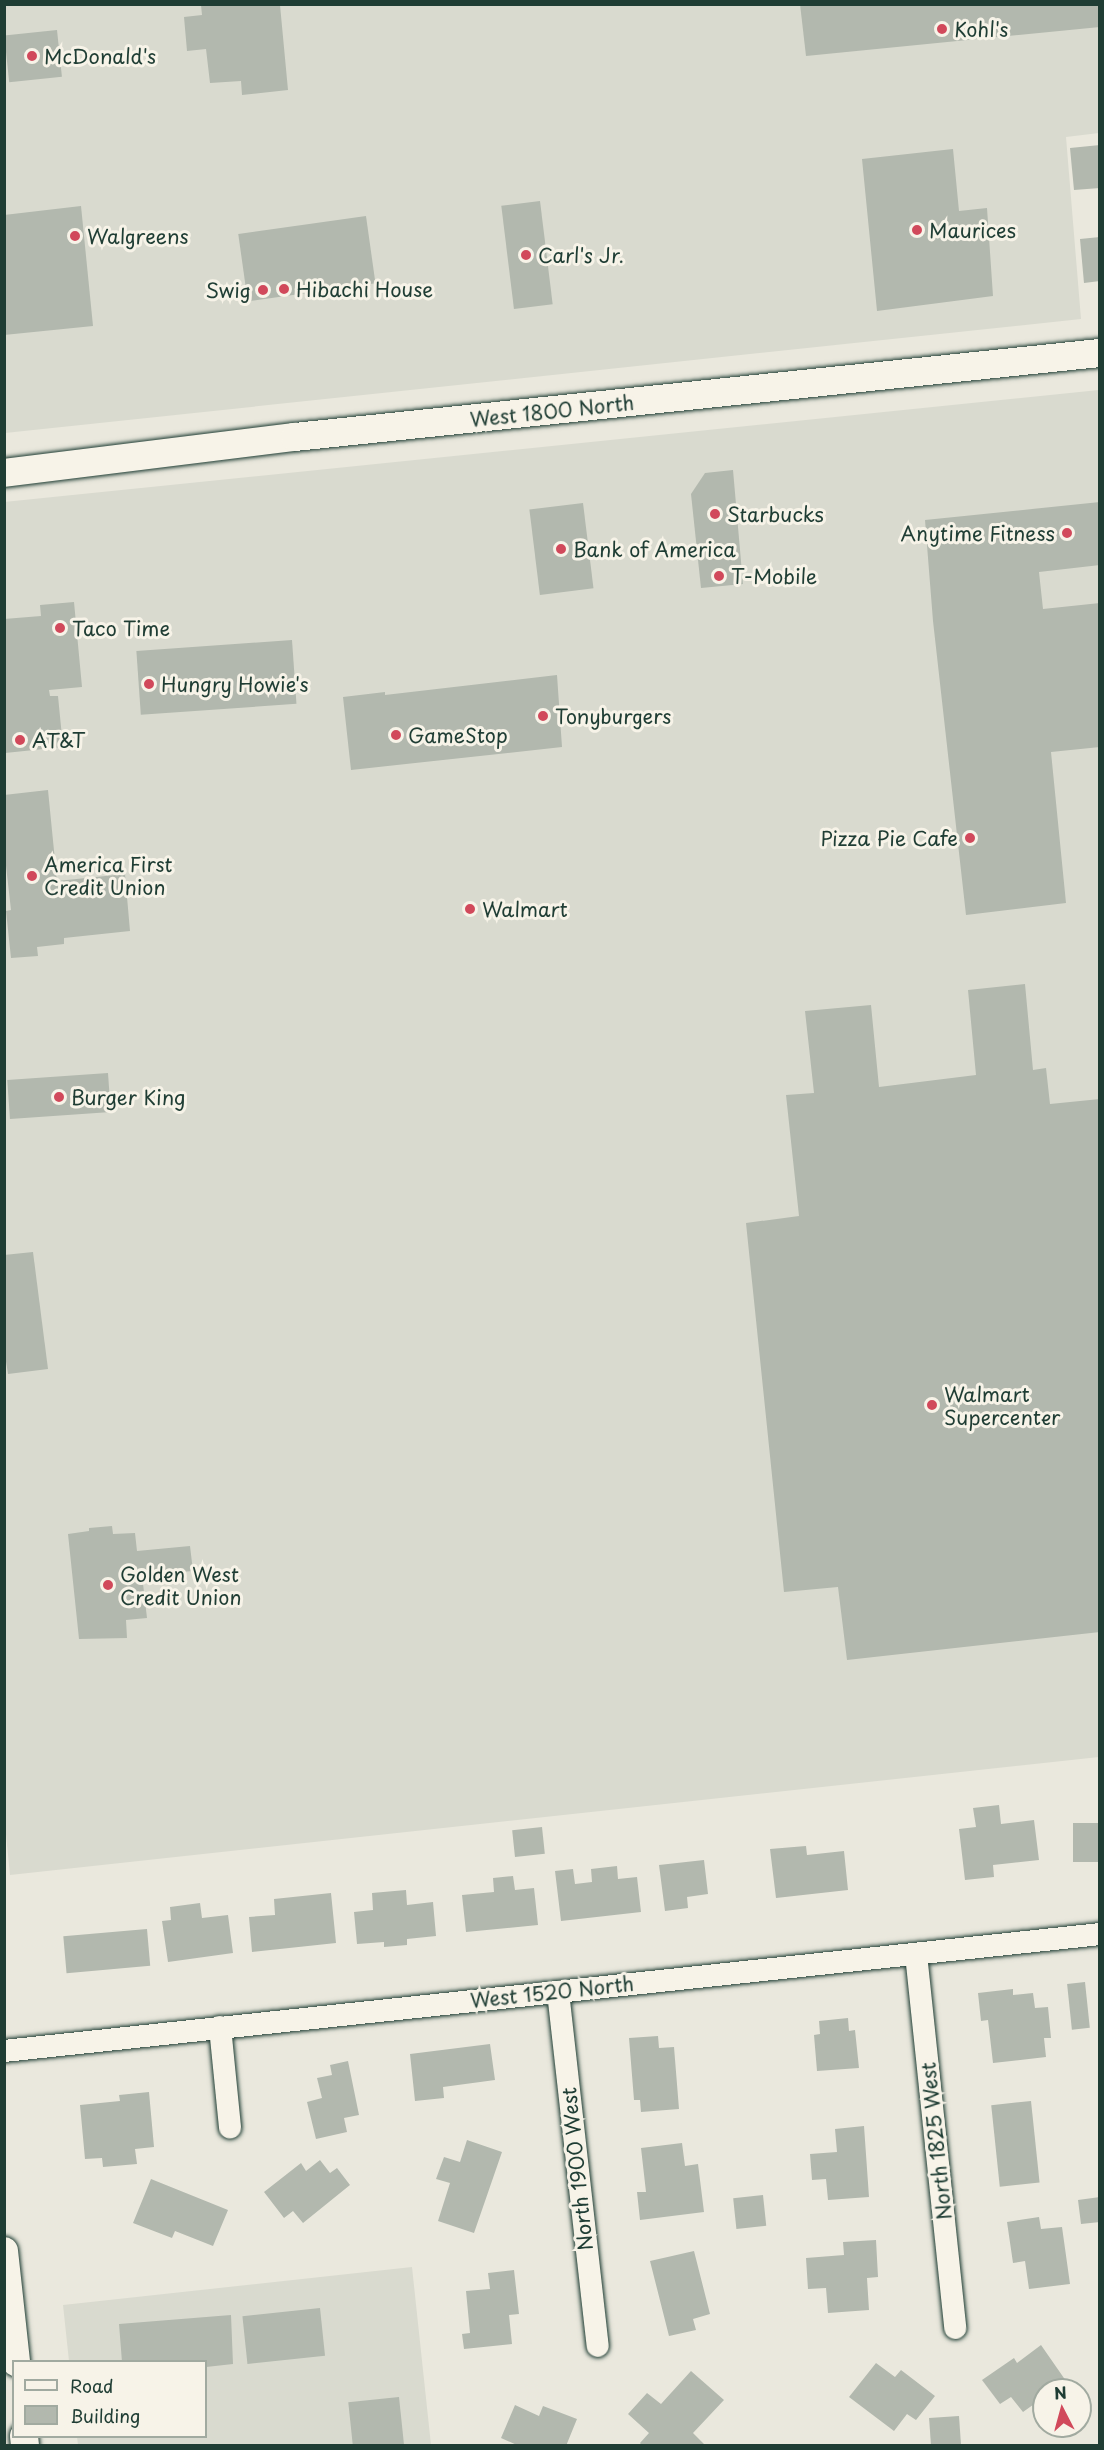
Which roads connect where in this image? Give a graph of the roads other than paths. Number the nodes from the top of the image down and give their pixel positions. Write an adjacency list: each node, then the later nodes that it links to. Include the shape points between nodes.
1 (1100, 353): 2 (main road, West 1800 North, via 295,437)
2 (4, 473)
3 (1100, 1934): 4 (street, West 1520 North)
4 (916, 1954): 5 (street, West 1520 North); 10 (street, North 1825 West)
5 (558, 1992): 6 (street, West 1520 North); 11 (street, North 1900 West)
6 (220, 2027): 7 (street, West 1520 North); 8 (street)
7 (4, 2051)
8 (230, 2128)
9 (4, 2251): 12 (main road)
10 (955, 2328)
11 (598, 2346)
12 (16, 2360)

